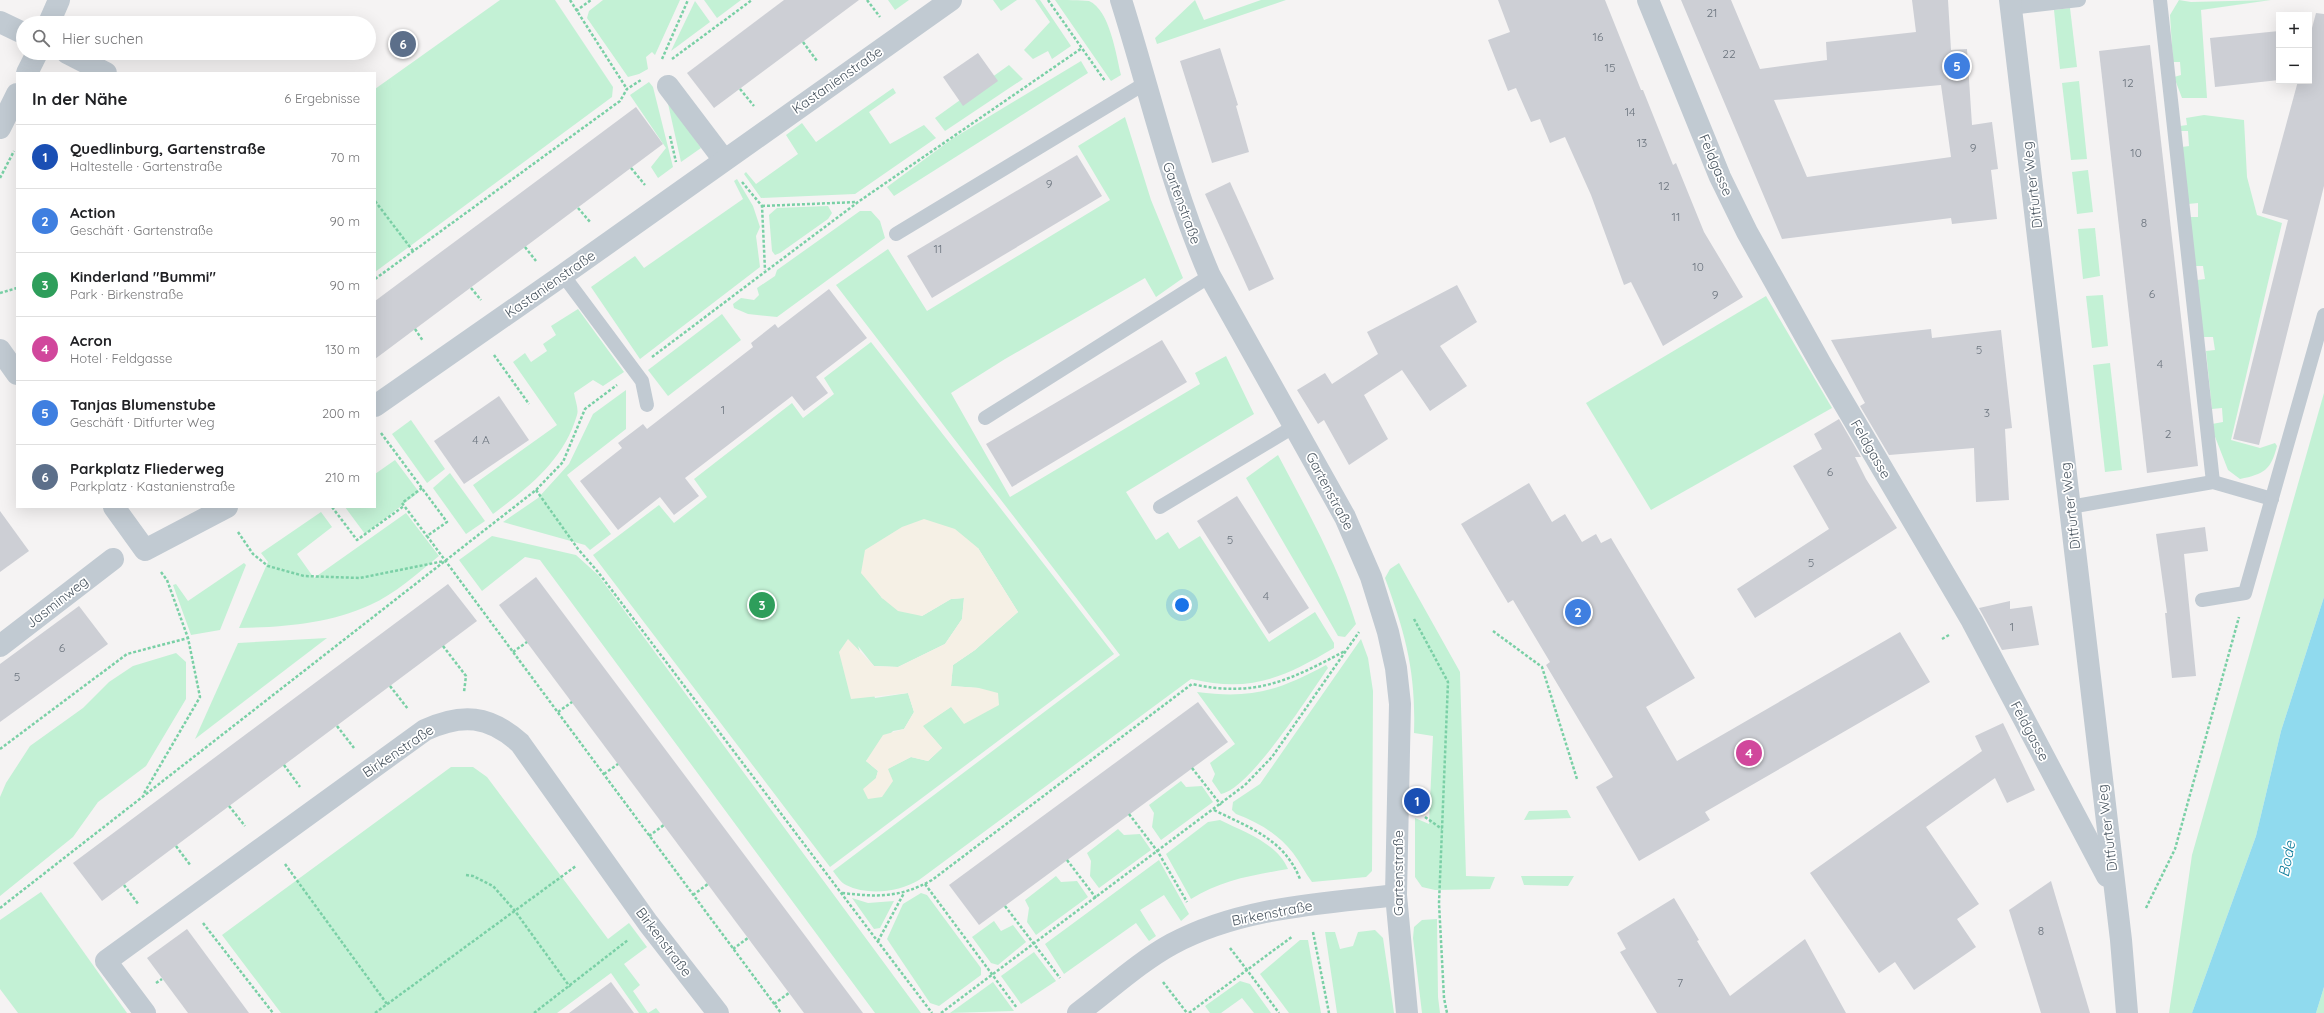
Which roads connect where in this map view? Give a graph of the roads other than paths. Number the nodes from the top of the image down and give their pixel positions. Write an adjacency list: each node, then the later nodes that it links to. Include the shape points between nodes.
1 (59, 0): 8 (street)
2 (951, 0): 17 (street, Kastanienstraße)
3 (1121, 0): 15 (street, Gartenstraße)
4 (1648, 0): 37 (street, Feldgasse, via 1720,177 1747,232 1972,621)
5 (2079, 0): 7 (lane)
6 (2160, 0): 28 (lane)
7 (2010, 4): 30 (street, Ditfurter Weg)
8 (52, 16)
9 (0, 22): 10 (street)
10 (16, 30)
11 (34, 60): 13 (street)
12 (81, 60): 14 (street)
13 (28, 72)
14 (104, 72)
15 (1144, 84): 18 (lane); 20 (street, Gartenstraße, via 1181,204)
16 (668, 86): 17 (street)
17 (724, 160): 19 (street, Kastanienstraße)
18 (896, 234)
19 (563, 275): 24 (street, Kastanienstraße); 25 (lane, via 642,381)
20 (1210, 276): 26 (lane); 27 (street, Gartenstraße)
21 (2324, 315): 29 (lane)
22 (0, 350): 23 (street)
23 (16, 373)
24 (376, 405)
25 (648, 405)
26 (984, 418)
27 (1295, 426): 33 (lane); 38 (street, Gartenstraße, via 1354,537 1380,604 1396,668 1400,704)
28 (2213, 482): 29 (lane); 30 (lane)
29 (2272, 499): 35 (lane, via 2245,593)
30 (2070, 507): 37 (street, Ditfurter Weg)
31 (115, 508): 32 (street, via 145,550)
32 (225, 508)
33 (1160, 508)
34 (113, 559): 36 (street, Jasminweg)
35 (2202, 600)
36 (0, 646)
37 (2114, 888): 43 (street, Ditfurter Weg)
38 (1396, 895): 41 (street, Birkenstraße, via 1253,913 1196,933 1170,945); 42 (street, Gartenstraße)
39 (145, 1013): 40 (street, Birkenstraße, via 106,961 425,730 462,718 480,720 497,726 520,743 648,923)
40 (718, 1013)
41 (1078, 1013)
42 (1407, 1013)
43 (2127, 1013)

